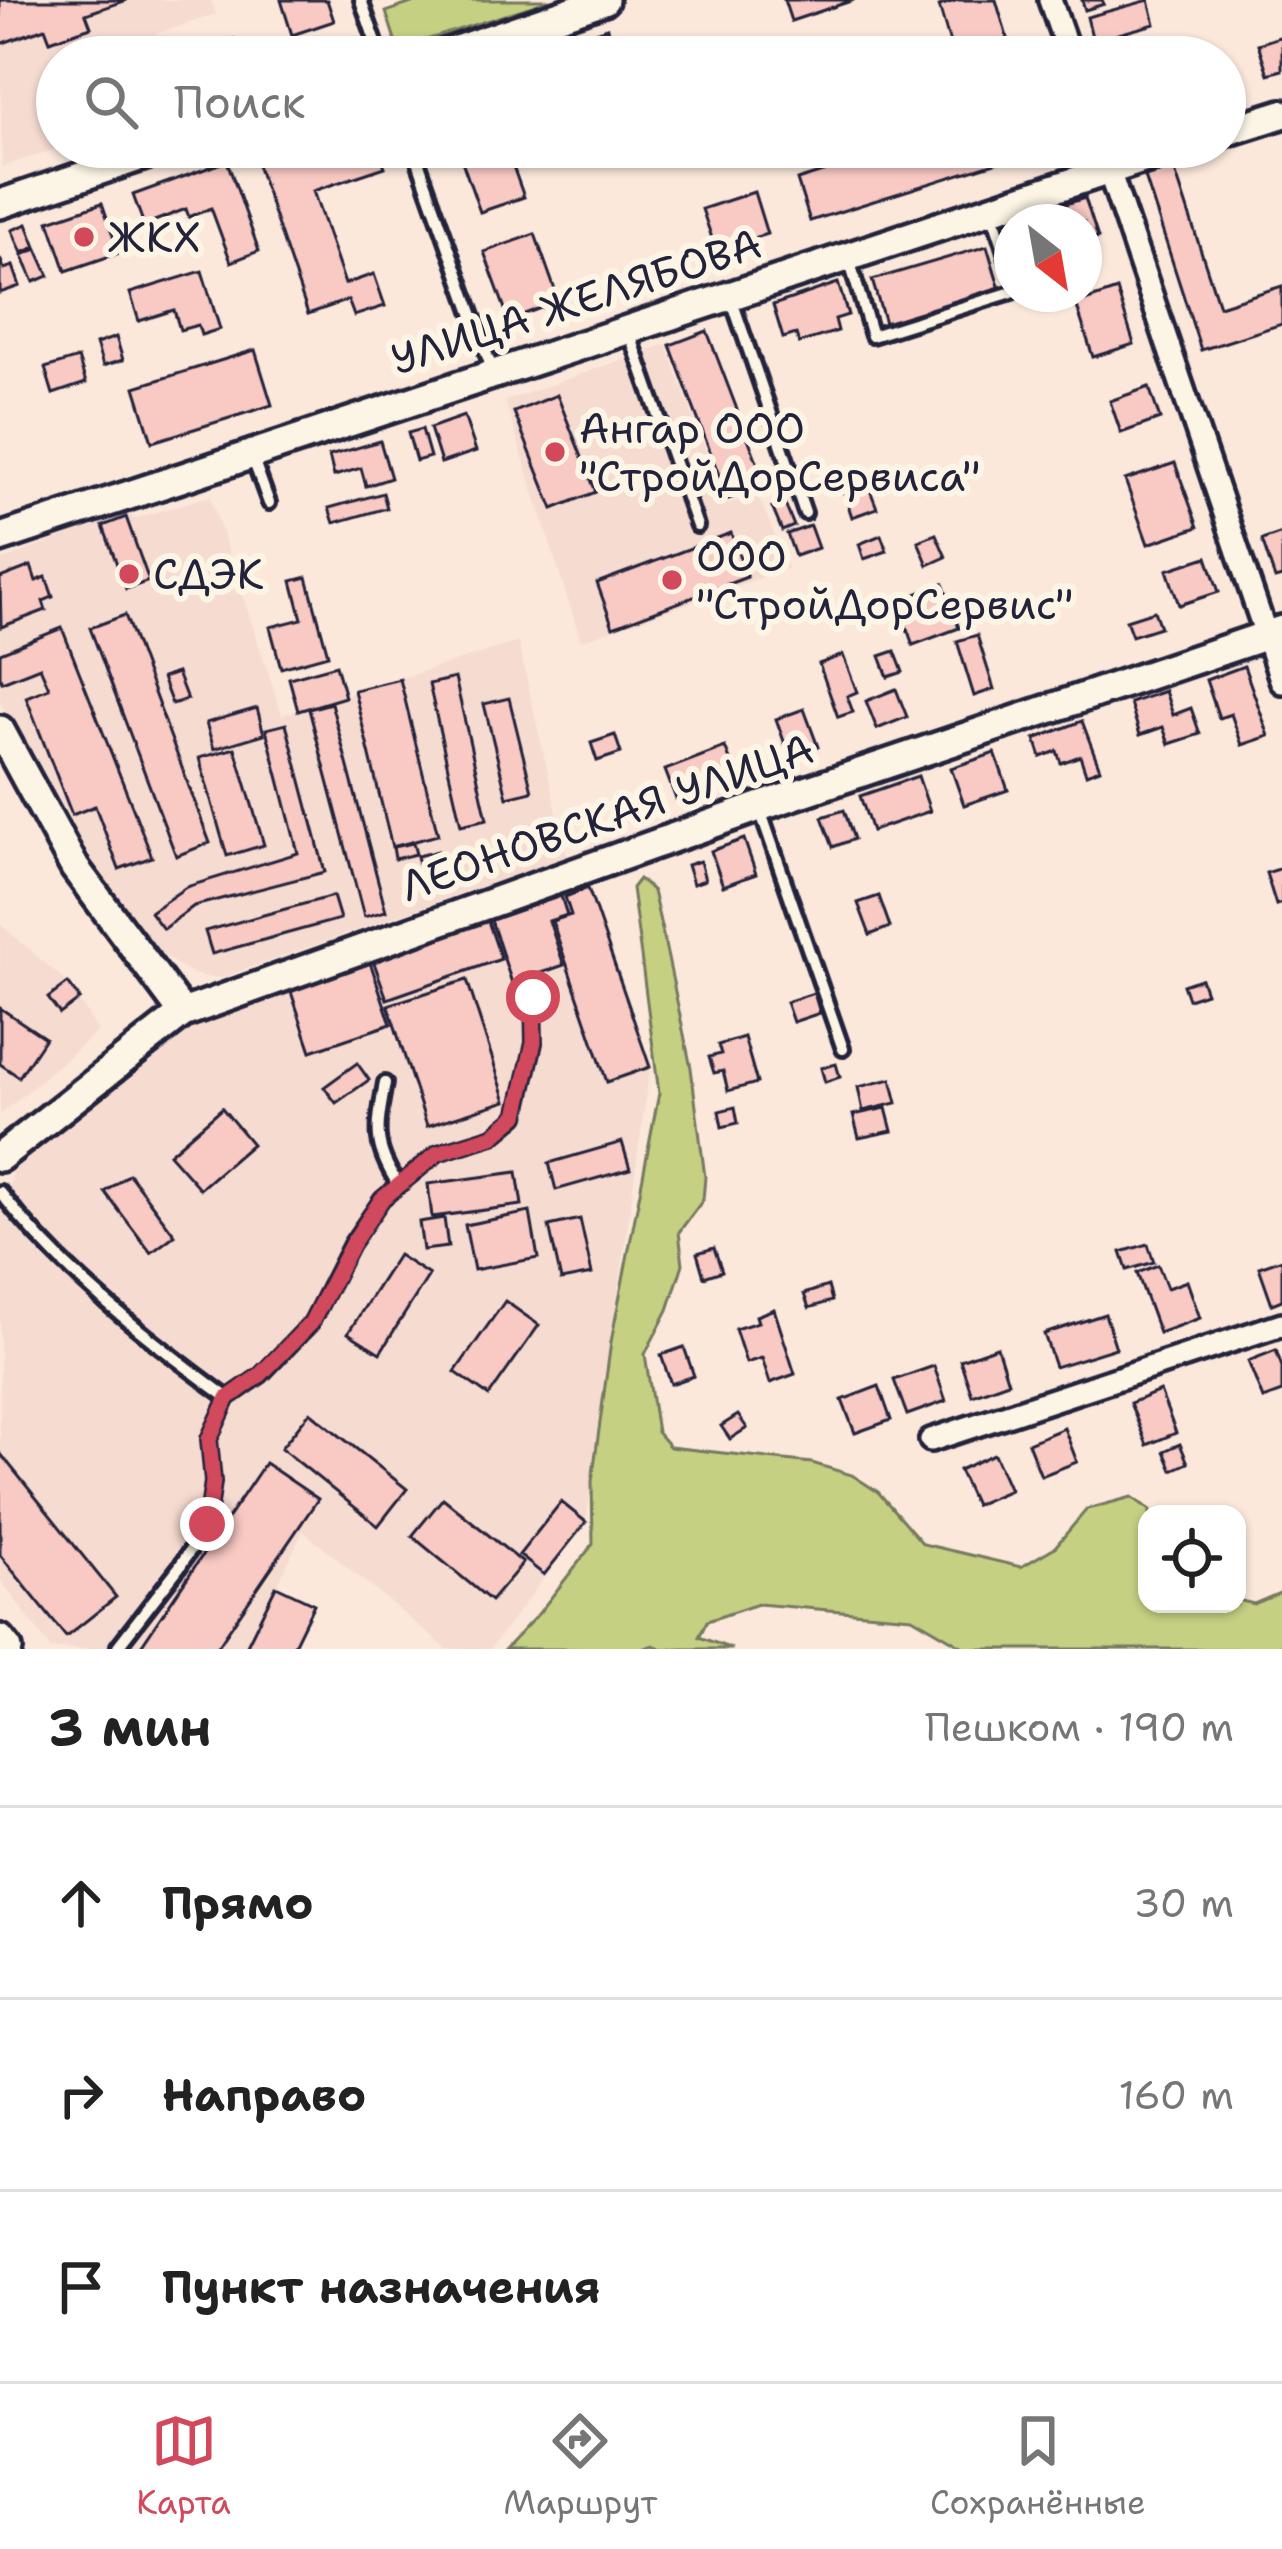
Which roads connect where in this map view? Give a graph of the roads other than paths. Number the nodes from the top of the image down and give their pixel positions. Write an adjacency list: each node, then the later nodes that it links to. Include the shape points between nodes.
1 (361, 0): 4 (lane)
2 (604, 0): 5 (street)
3 (1050, 0): 6 (street)
4 (374, 36)
5 (498, 36)
6 (1063, 36)
7 (1282, 114): 8 (street)
8 (1246, 125)
9 (107, 168): 13 (street)
10 (420, 168): 20 (lane)
11 (1083, 168): 14 (street, УЛИЦА ЖЕЛЯБОВА)
12 (1109, 168): 26 (street)
13 (0, 204)
14 (991, 209): 15 (lane); 16 (street, УЛИЦА ЖЕЛЯБОВА)
15 (994, 218)
16 (848, 256): 17 (street, УЛИЦА ЖЕЛЯБОВА); 18 (lane, via 872,336)
17 (730, 295): 19 (street, УЛИЦА ЖЕЛЯБОВА); 23 (lane)
18 (994, 298)
19 (628, 329): 20 (street, УЛИЦА ЖЕЛЯБОВА); 24 (lane)
20 (493, 372): 21 (street, УЛИЦА ЖЕЛЯБОВА)
21 (251, 452): 22 (lane); 25 (street, УЛИЦА ЖЕЛЯБОВА)
22 (269, 503)
23 (805, 513)
24 (697, 526)
25 (0, 538)
26 (1274, 633): 27 (street); 29 (street, ЛЕОНОВСКАЯ УЛИЦА)
27 (1282, 682)
28 (0, 730): 31 (street, via 75,868)
29 (759, 807): 31 (street, ЛЕОНОВСКАЯ УЛИЦА); 32 (lane)
30 (533, 997): 35 (lane, via 534,1042 517,1115 493,1136 438,1153)
31 (183, 1013): 34 (street, ЛЕОНОВСКАЯ УЛИЦА)
32 (842, 1049)
33 (385, 1083): 35 (lane, via 376,1131)
34 (0, 1157)
35 (398, 1184): 38 (lane, via 352,1244 311,1323)
36 (0, 1192): 38 (lane, via 119,1316)
37 (1282, 1324): 39 (street)
38 (228, 1398): 41 (lane, via 209,1439 207,1524)
39 (931, 1440)
40 (0, 1639): 42 (street)
41 (118, 1646)
42 (8, 1649)

